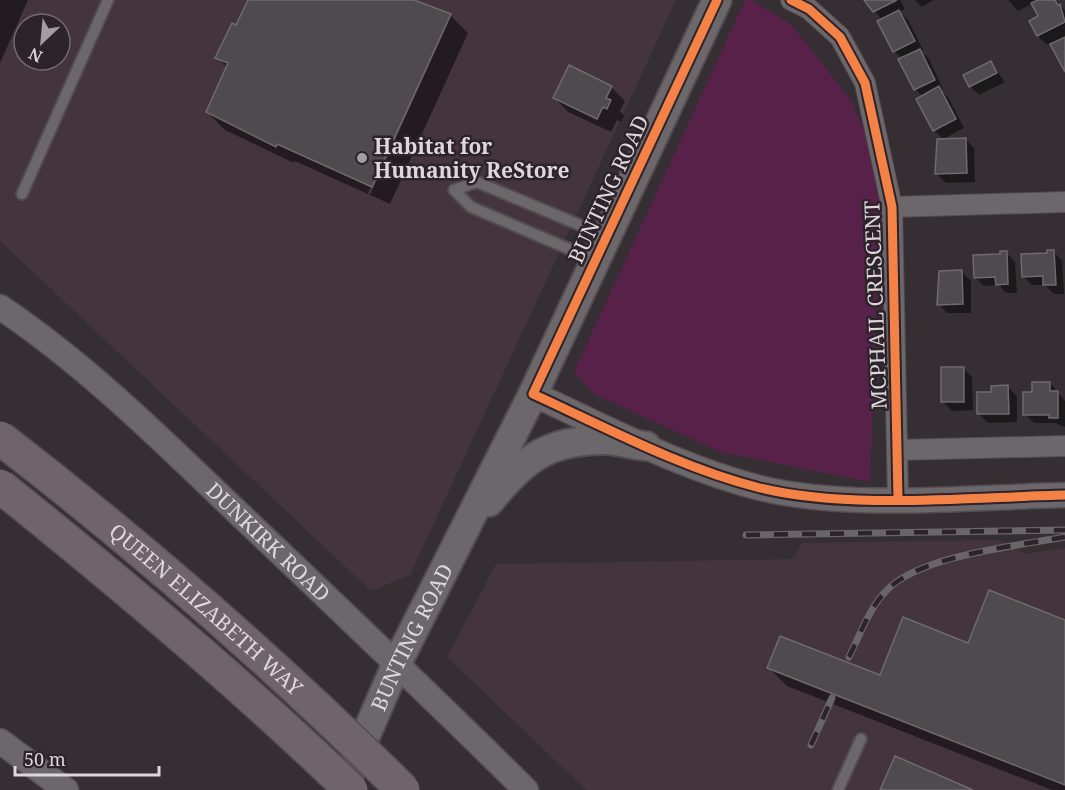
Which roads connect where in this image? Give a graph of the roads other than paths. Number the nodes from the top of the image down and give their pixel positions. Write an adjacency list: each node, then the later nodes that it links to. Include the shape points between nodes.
1 (108, 0): 4 (lane)
2 (717, 0): 7 (main road, BUNTING ROAD)
3 (791, 0): 6 (street, MCPHAIL CRESCENT, via 809,9 840,38 865,83)
4 (22, 194)
5 (1065, 202): 6 (street)
6 (892, 207): 13 (street, MCPHAIL CRESCENT)
7 (601, 248): 7 (lane, via 477,182 454,190 471,207); 9 (main road, BUNTING ROAD)
8 (0, 307): 18 (street, DUNKIRK ROAD, via 139,418)
9 (533, 394): 11 (street); 17 (main road, BUNTING ROAD)
10 (0, 438): 24 (highway, QUEEN ELIZABETH WAY, bridge, via 246,641)
11 (645, 446): 16 (street, via 702,471 762,489 819,497); 17 (main road, via 610,440 550,447 518,470)
12 (1065, 446): 13 (street)
13 (897, 450): 16 (street, MCPHAIL CRESCENT)
14 (0, 486): 23 (highway, QUEEN ELIZABETH WAY, bridge, via 144,603)
15 (1065, 495): 16 (street)
16 (898, 499)
17 (458, 541): 18 (main road, BUNTING ROAD)
18 (398, 663): 22 (main road, BUNTING ROAD); 25 (street, DUNKIRK ROAD)
19 (861, 740): 26 (lane)
20 (0, 741): 21 (street)
21 (66, 790)
22 (342, 790)
23 (351, 790)
24 (404, 790)
25 (526, 790)
26 (838, 790)

